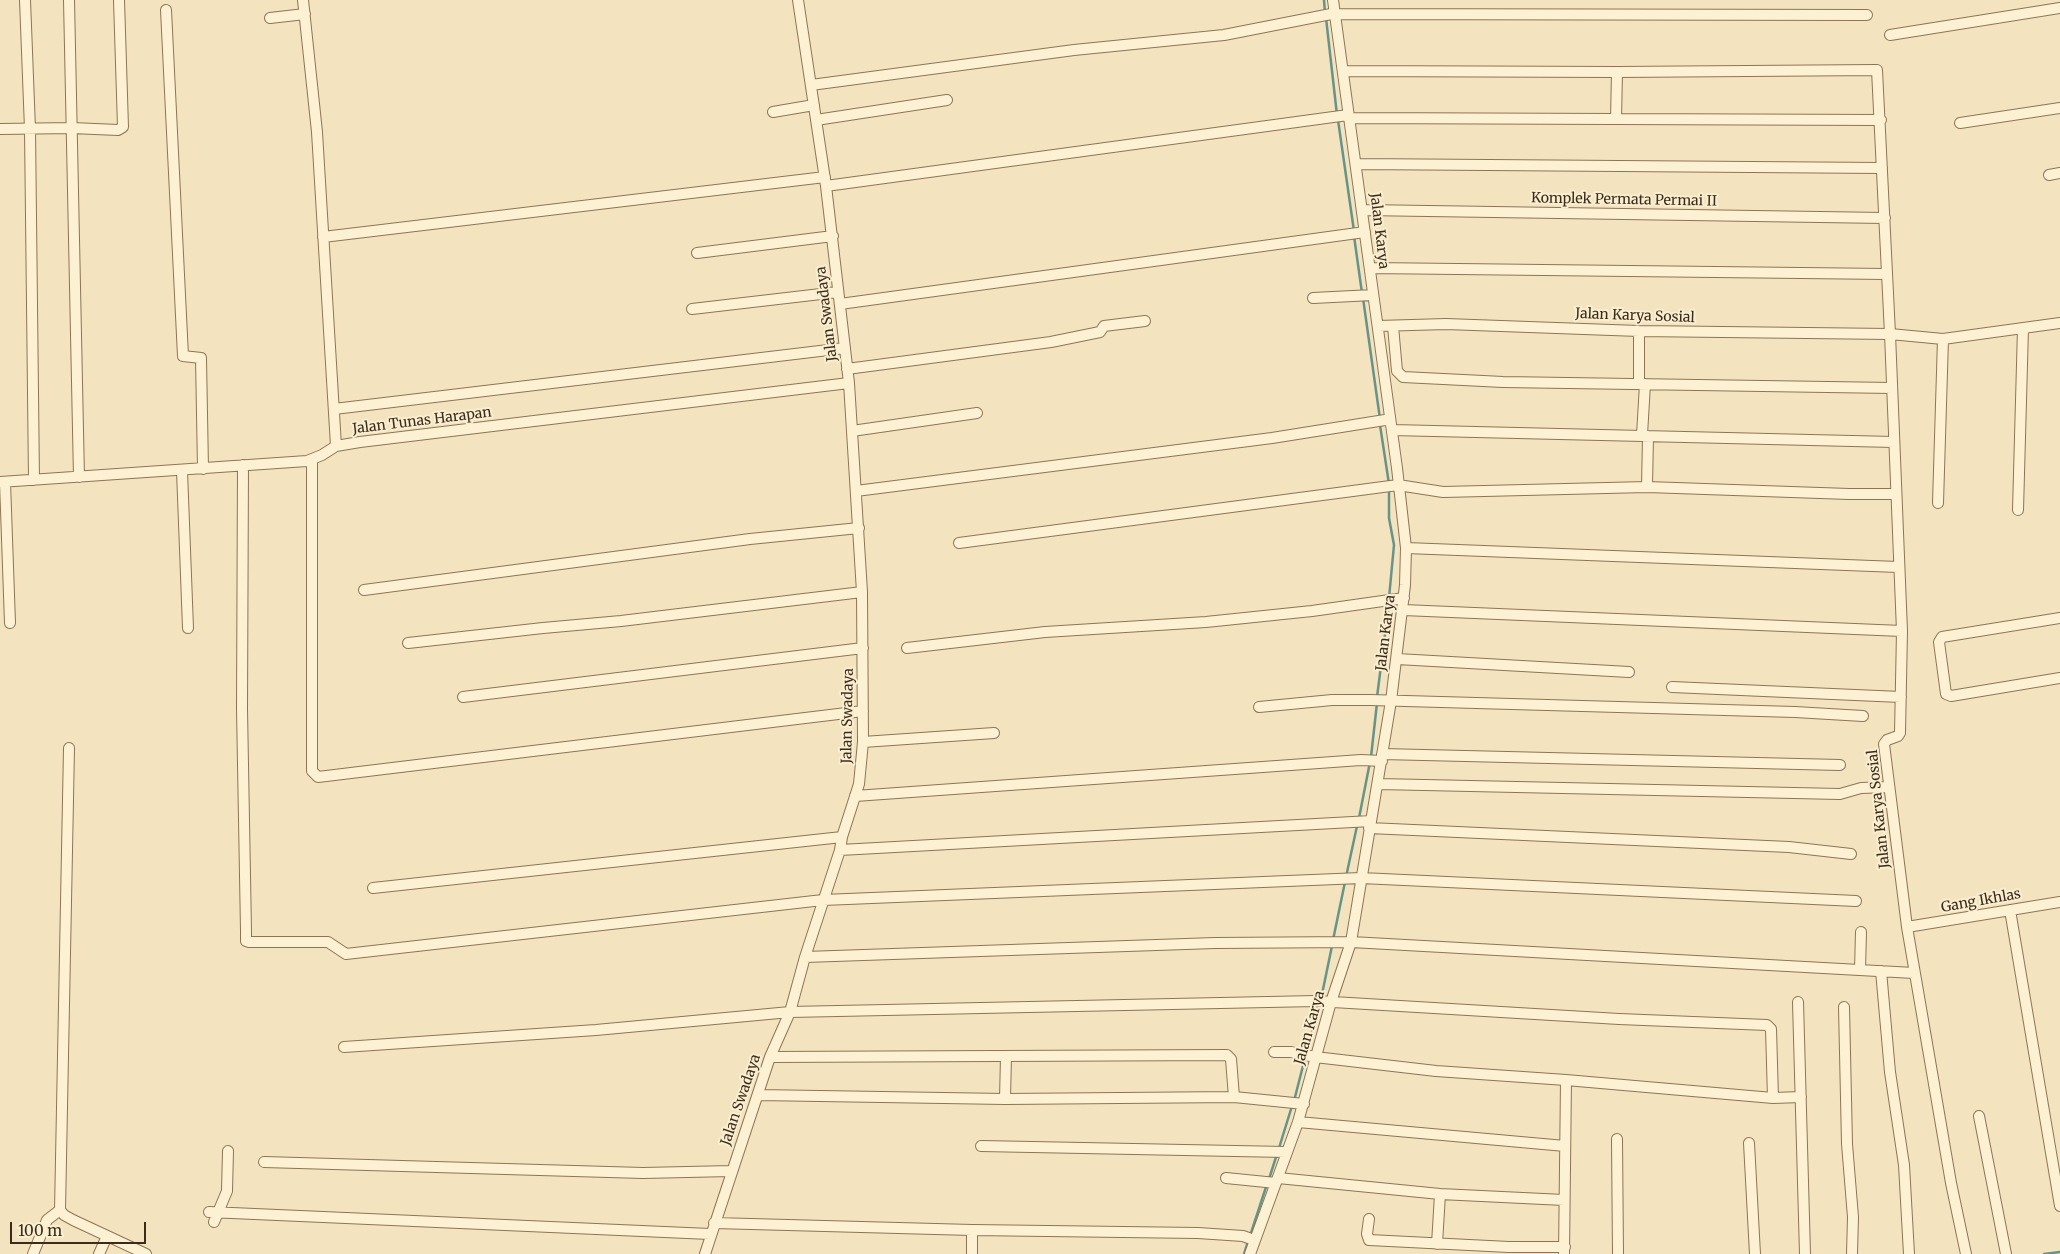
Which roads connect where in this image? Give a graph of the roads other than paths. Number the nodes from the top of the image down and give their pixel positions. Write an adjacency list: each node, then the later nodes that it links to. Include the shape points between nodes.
1 (25, 0): 28 (street)
2 (69, 0): 26 (street)
3 (119, 0): 26 (street, via 123,127 118,130)
4 (303, 0): 9 (street)
5 (798, 0): 16 (street, Jalan Swadaya)
6 (1333, 0): 10 (street, Jalan Karya)
7 (2060, 8): 13 (street)
8 (166, 10): 67 (street, via 183,356 201,358)
9 (305, 14): 12 (street); 36 (street, via 317,132)
10 (1333, 15): 11 (street); 14 (street, Jalan Karya); 16 (street, via 1224,35 1074,50)
11 (1867, 15)
12 (270, 18)
13 (1890, 35)
14 (1343, 70): 15 (street); 21 (street, Jalan Karya)
15 (1617, 72): 22 (street); 24 (street, via 1877,70)
16 (811, 85): 18 (street, Jalan Swadaya)
17 (947, 100): 23 (street)
18 (814, 105): 20 (street); 23 (street, Jalan Swadaya)
19 (2060, 108): 25 (street)
20 (772, 112)
21 (1347, 116): 22 (street); 29 (street, Jalan Karya); 31 (street)
22 (1616, 119): 24 (street)
23 (816, 120): 31 (street, Jalan Swadaya)
24 (1881, 120): 30 (street)
25 (1960, 123)
26 (72, 128): 28 (street); 69 (street)
27 (0, 129): 28 (street)
28 (30, 129): 70 (street)
29 (1356, 164): 30 (street); 32 (street, Jalan Karya)
30 (1882, 168): 33 (street)
31 (826, 181): 35 (street, Jalan Swadaya); 36 (street)
32 (1363, 210): 33 (street, Komplek Permata Permai II); 34 (street, Jalan Karya)
33 (1884, 218): 39 (street)
34 (1363, 232): 38 (street, Jalan Karya); 43 (street)
35 (833, 236): 37 (street); 40 (street, Jalan Swadaya)
36 (322, 237): 58 (street)
37 (696, 253)
38 (1370, 268): 39 (street); 41 (street, Jalan Karya)
39 (1887, 274): 51 (street)
40 (838, 292): 43 (street, Jalan Swadaya); 44 (street)
41 (1368, 295): 42 (street); 47 (street, Jalan Karya)
42 (1313, 298)
43 (840, 304): 53 (street, Jalan Swadaya)
44 (692, 309)
45 (1145, 321): 54 (street, via 1104,326 1100,332 1051,342)
46 (2060, 323): 49 (street, Jalan Karya Sosial)
47 (1378, 326): 48 (street, Jalan Karya Sosial); 60 (street, Jalan Karya)
48 (1393, 326): 50 (street, Jalan Karya Sosial, via 1446,324); 56 (street, via 1397,371 1403,377)
49 (2024, 328): 52 (street, Jalan Karya Sosial); 77 (street)
50 (1639, 331): 51 (street, Jalan Karya Sosial); 56 (street)
51 (1890, 334): 52 (street, Jalan Karya Sosial); 57 (street, Jalan Karya Sosial)
52 (1943, 339): 76 (street)
53 (845, 348): 54 (street, Jalan Swadaya); 58 (street)
54 (848, 369): 55 (street, Jalan Swadaya)
55 (849, 383): 61 (street, Jalan Swadaya); 64 (street, Jalan Tunas Harapan)
56 (1642, 384): 57 (street); 62 (street)
57 (1892, 388): 63 (street, Jalan Karya Sosial)
58 (334, 409): 64 (street)
59 (976, 413): 61 (street)
60 (1389, 424): 62 (street); 72 (street, Jalan Karya); 74 (street, via 1373,421 1213,446)
61 (852, 430): 74 (street, Jalan Swadaya)
62 (1645, 436): 63 (street); 73 (street)
63 (1894, 442): 75 (street, Jalan Karya Sosial)
64 (336, 446): 65 (street, Jalan Tunas Harapan)
65 (312, 460): 66 (street, Jalan Tunas Harapan); 101 (street, via 312,771 318,777)
66 (243, 465): 67 (street, Jalan Tunas Harapan); 117 (street, via 242,709 246,941 328,942 346,954)
67 (203, 469): 68 (street, Jalan Tunas Harapan)
68 (182, 471): 69 (street, Jalan Tunas Harapan); 88 (street)
69 (79, 477): 70 (street, Jalan Tunas Harapan)
70 (34, 480): 71 (street, Jalan Tunas Harapan)
71 (3, 482): 87 (street)
72 (1392, 486): 73 (street, via 1443,492); 79 (street); 80 (street, Jalan Karya)
73 (1646, 487): 75 (street)
74 (856, 491): 78 (street, Jalan Swadaya)
75 (1896, 494): 81 (street, Jalan Karya Sosial)
76 (1938, 503)
77 (2018, 510)
78 (858, 528): 82 (street, via 750,539); 83 (street, Jalan Swadaya)
79 (959, 544)
80 (1406, 548): 81 (street); 84 (street, Jalan Karya)
81 (1898, 568): 89 (street, Jalan Karya Sosial)
82 (364, 590)
83 (862, 592): 90 (street); 91 (street, Jalan Swadaya)
84 (1401, 599): 85 (street, Jalan Karya); 92 (street, via 1206,622 1045,632)
85 (1403, 610): 89 (street); 93 (street, Jalan Karya)
86 (2060, 618): 95 (street, via 1942,637 1939,642 1946,694 1950,696)
87 (10, 623)
88 (188, 628)
89 (1902, 631): 98 (street, Jalan Karya Sosial)
90 (408, 643)
91 (863, 648): 97 (street); 101 (street, Jalan Swadaya)
92 (907, 648)
93 (1396, 659): 94 (street); 99 (street, Jalan Karya)
94 (1629, 672)
95 (2060, 678)
96 (1672, 687): 98 (street)
97 (463, 696)
98 (1901, 696): 109 (street, Jalan Karya Sosial, via 1899,736 1884,744)
99 (1391, 701): 100 (street, via 1332,700); 102 (street); 106 (street, Jalan Karya)
100 (1260, 707)
101 (863, 711): 104 (street, Jalan Swadaya)
102 (1863, 716)
103 (994, 733): 104 (street)
104 (863, 742): 110 (street, Jalan Swadaya)
105 (69, 748): 159 (street)
106 (1379, 758): 107 (street); 108 (street, Jalan Karya); 110 (street)
107 (1840, 765)
108 (1378, 784): 109 (street, via 1840,794 1861,788); 111 (street, Jalan Karya)
109 (1889, 787): 121 (street, Jalan Karya Sosial)
110 (855, 796): 112 (street, Jalan Swadaya)
111 (1368, 823): 113 (street); 114 (street, via 1789,846); 115 (street, Jalan Karya)
112 (842, 838): 113 (street, Jalan Swadaya); 116 (street)
113 (840, 850): 117 (street, Jalan Swadaya)
114 (1851, 854)
115 (1357, 879): 117 (street); 118 (street); 123 (street, Jalan Karya)
116 (373, 888)
117 (823, 900): 124 (street, Jalan Swadaya)
118 (1856, 901)
119 (2060, 902): 120 (street, Gang Ikhlas)
120 (2010, 910): 121 (street, Gang Ikhlas); 158 (street)
121 (1907, 928): 127 (street, Jalan Karya Sosial)
122 (1861, 932): 125 (street)
123 (1346, 942): 124 (street, via 1206,943); 125 (street); 128 (street, Jalan Karya)
124 (805, 957): 131 (street, Jalan Swadaya)
125 (1860, 970): 126 (street)
126 (1881, 971): 127 (street); 181 (street, via 1890,1072 1904,1165)
127 (1914, 973): 182 (street, Jalan Karya Sosial)
128 (1324, 1001): 131 (street); 135 (street, Jalan Karya); 141 (street, via 1767,1025 1771,1029)
129 (1798, 1002): 140 (street)
130 (1844, 1007): 180 (street)
131 (790, 1012): 132 (street, via 596,1030); 136 (street, Jalan Swadaya)
132 (344, 1047)
133 (1274, 1052): 135 (street)
134 (1006, 1056): 136 (street); 139 (street, via 1226,1056 1231,1059); 142 (street)
135 (1309, 1056): 137 (street, via 1436,1071); 143 (street, Jalan Karya)
136 (770, 1057): 138 (street, Jalan Swadaya)
137 (1566, 1080): 141 (street); 149 (street)
138 (758, 1095): 142 (street); 153 (street, Jalan Swadaya)
139 (1234, 1097): 142 (street); 143 (street)
140 (1801, 1097): 141 (street); 179 (street)
141 (1773, 1098)
142 (1006, 1099)
143 (1301, 1104): 145 (street, Jalan Karya)
144 (1980, 1116): 183 (street)
145 (1298, 1122): 149 (street); 151 (street, Jalan Karya)
146 (1617, 1139): 177 (street)
147 (1749, 1143): 178 (street)
148 (982, 1146): 151 (street)
149 (1565, 1146): 157 (street)
150 (228, 1151): 160 (street, via 227,1191)
151 (1281, 1152): 155 (street, Jalan Karya)
152 (264, 1162): 153 (street, via 642,1173)
153 (731, 1171): 164 (street, Jalan Swadaya)
154 (1226, 1178): 155 (street)
155 (1277, 1181): 156 (street); 168 (street, Jalan Karya)
156 (1440, 1194): 157 (street); 169 (street)
157 (1564, 1200): 170 (street)
158 (2060, 1206)
159 (60, 1210): 167 (street); 171 (street, via 47,1220)
160 (220, 1211): 161 (street); 163 (street); 166 (street)
161 (209, 1212)
162 (1369, 1219): 169 (street, via 1369,1240)
163 (214, 1222)
164 (714, 1223): 165 (street); 166 (street, Jalan Swadaya)
165 (972, 1230): 168 (street, via 1179,1232); 175 (street)
166 (710, 1234): 174 (street, Jalan Swadaya)
167 (107, 1236): 172 (street); 173 (street)
168 (1249, 1238): 176 (street, Jalan Karya)
169 (1437, 1244): 170 (street)
170 (1564, 1251)
171 (33, 1254)
172 (99, 1254)
173 (146, 1254)
174 (705, 1254)
175 (972, 1254)
176 (1250, 1254)
177 (1618, 1254)
178 (1755, 1254)
179 (1805, 1254)
180 (1852, 1254)
181 (1909, 1254)
182 (1966, 1254)
183 (2006, 1254)

